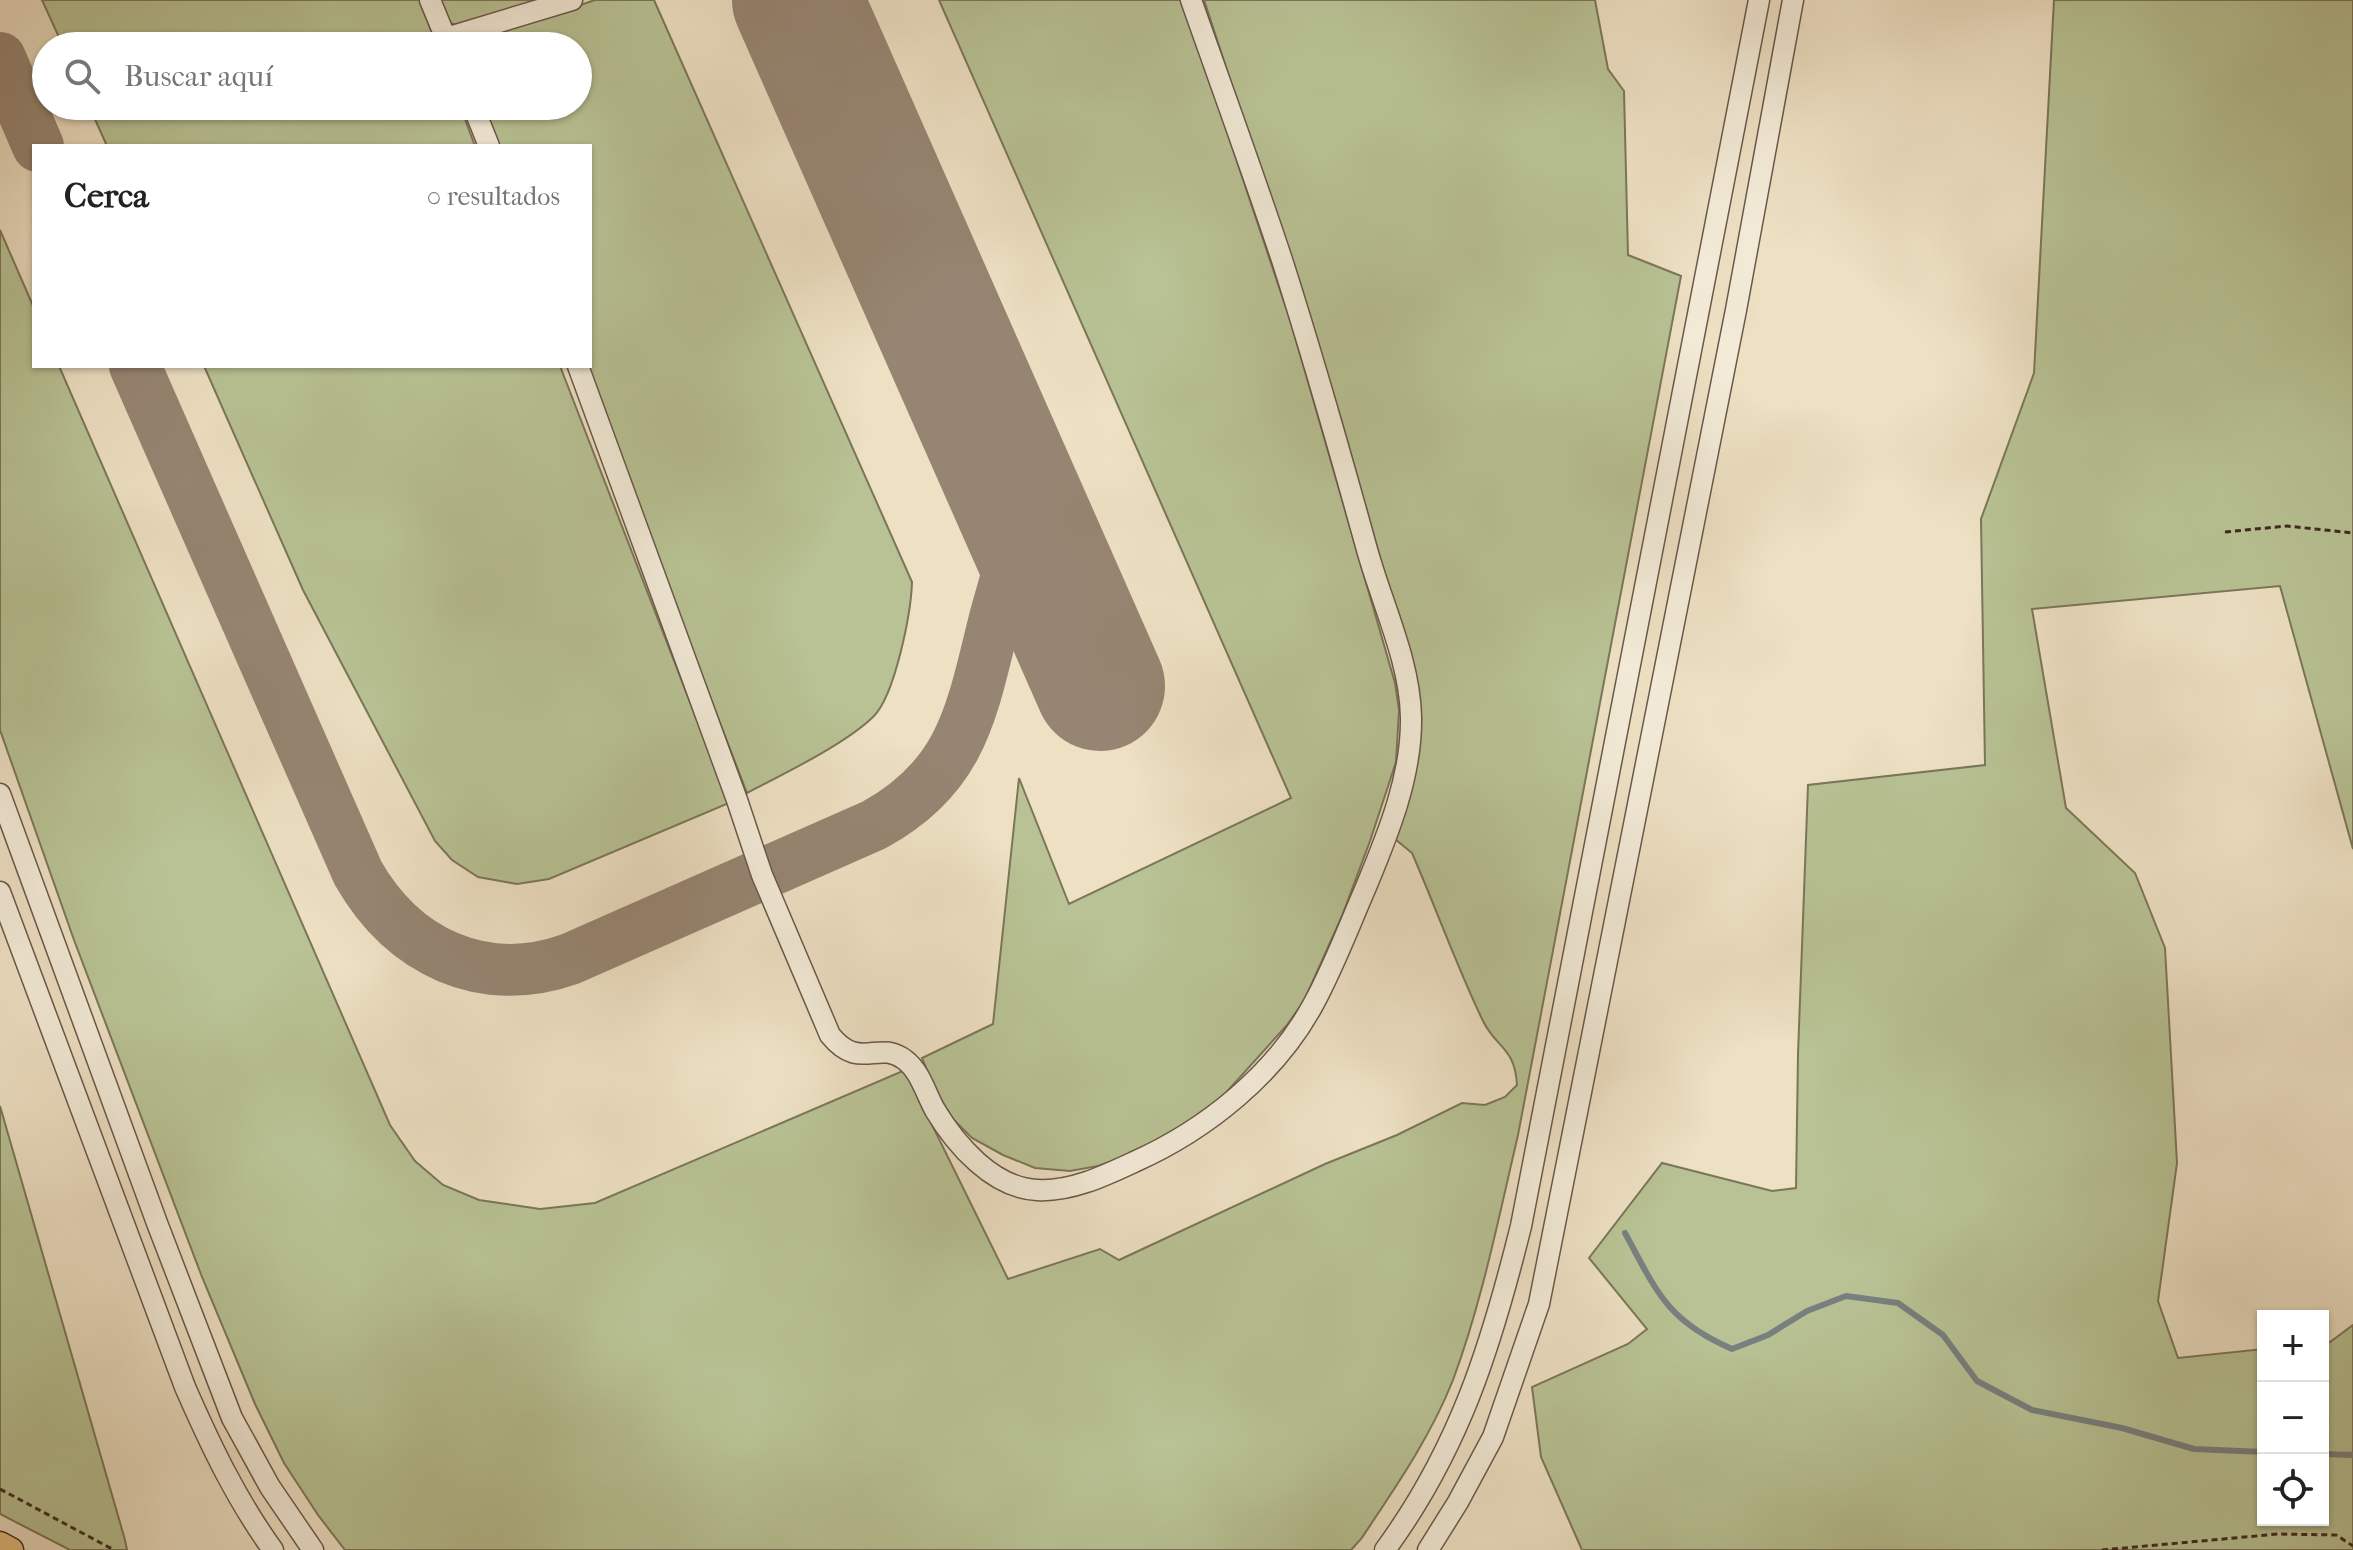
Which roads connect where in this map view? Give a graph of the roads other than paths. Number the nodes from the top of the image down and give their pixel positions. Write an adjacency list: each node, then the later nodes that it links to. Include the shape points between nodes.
1 (430, 0): 6 (lane)
2 (572, 0): 7 (lane)
3 (1191, 0): 10 (lane, via 1282,260 1405,673 1411,712 1406,774 1377,860 1313,1005 1261,1074 1182,1138 1074,1186 1038,1191 1013,1185 970,1155 906,1060 886,1052 858,1056 830,1035 762,875)
4 (1759, 0): 17 (lane, via 1521,1226 1483,1365 1456,1433)
5 (1793, 0): 18 (lane, via 1539,1304 1493,1437)
6 (443, 32)
7 (477, 32)
8 (479, 120): 9 (lane)
9 (488, 144)
10 (579, 368)
11 (0, 794): 16 (lane, via 232,1418)
12 (0, 892): 15 (lane, via 185,1387 218,1462)
13 (0, 1544): 14 (main road)
14 (11, 1550)
15 (273, 1550)
16 (313, 1550)
17 (1385, 1550)
18 (1428, 1550)

